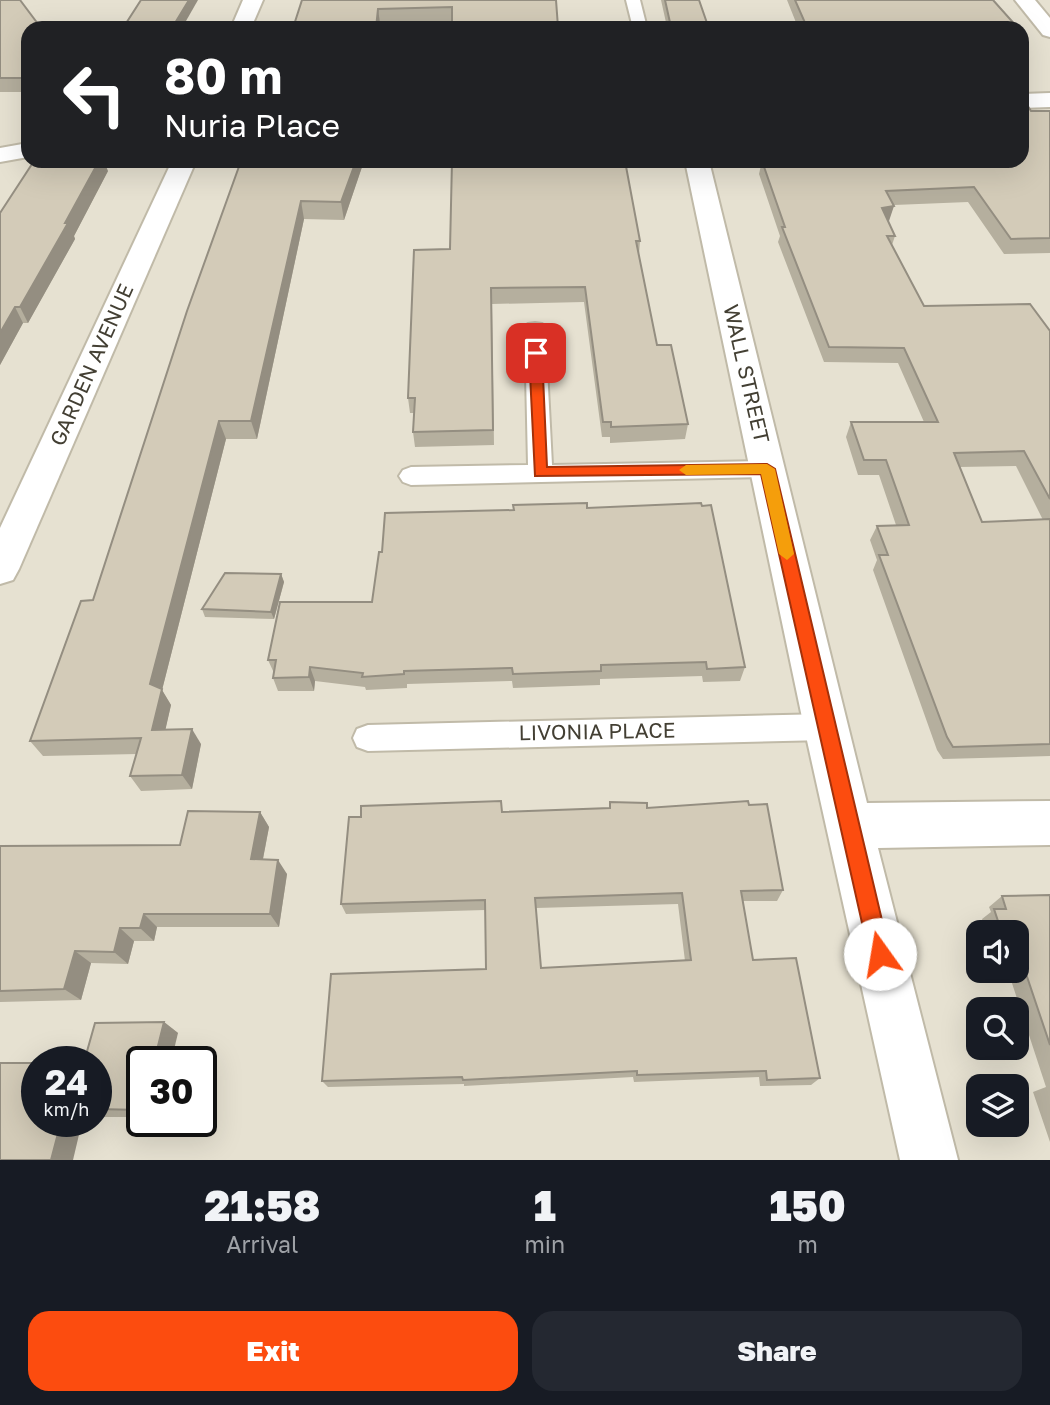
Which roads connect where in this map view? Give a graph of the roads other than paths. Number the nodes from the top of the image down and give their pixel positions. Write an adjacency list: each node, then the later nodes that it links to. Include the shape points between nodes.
1 (253, 0): 4 (street)
2 (633, 0): 5 (lane)
3 (1025, 0): 6 (street)
4 (244, 21)
5 (638, 21)
6 (1050, 31)
7 (1050, 100): 8 (street)
8 (1029, 101)
9 (21, 151): 10 (street)
10 (0, 155)
11 (181, 168): 17 (street, GARDEN AVENUE)
12 (699, 168): 14 (street, WALL STREET)
13 (535, 330): 15 (lane)
14 (767, 469): 15 (lane); 18 (street, WALL STREET)
15 (540, 473): 16 (lane)
16 (411, 476)
17 (0, 569)
18 (826, 727): 19 (lane, LIVONIA PLACE); 21 (street, WALL STREET)
19 (368, 738)
20 (1050, 823): 21 (street)
21 (849, 826): 22 (street, WALL STREET)
22 (929, 1160)

